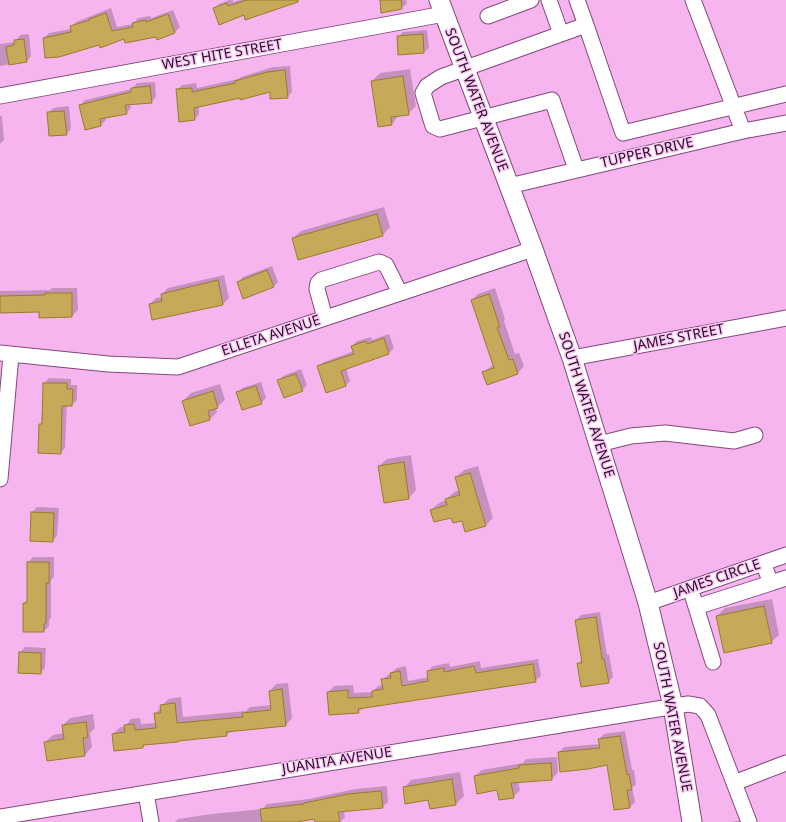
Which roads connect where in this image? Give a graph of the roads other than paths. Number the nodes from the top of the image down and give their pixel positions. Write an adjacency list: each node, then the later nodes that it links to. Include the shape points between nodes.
1 (531, 0): 6 (street)
2 (549, 0): 8 (street)
3 (577, 0): 7 (street)
4 (693, 0): 12 (street)
5 (442, 7): 9 (main road, SOUTH WATER AVENUE); 11 (street, WEST HITE STREET)
6 (488, 16)
7 (586, 25): 8 (street); 12 (street, via 623,133)
8 (561, 34): 9 (street)
9 (465, 69): 13 (main road, SOUTH WATER AVENUE); 13 (street, via 441,77 427,86 423,93 433,126 440,129)
10 (786, 94): 12 (street)
11 (0, 96)
12 (734, 107): 15 (street)
13 (483, 118): 16 (street, via 552,100); 17 (main road, SOUTH WATER AVENUE)
14 (786, 123): 15 (street, TUPPER DRIVE)
15 (743, 131): 16 (street, TUPPER DRIVE)
16 (576, 170): 17 (street, TUPPER DRIVE)
17 (509, 186): 18 (main road, SOUTH WATER AVENUE)
18 (533, 249): 19 (street, ELLETA AVENUE); 23 (main road, SOUTH WATER AVENUE)
19 (400, 293): 20 (street, ELLETA AVENUE); 20 (street, via 382,263 374,263 336,275 318,282 317,289)
20 (325, 318): 22 (street, ELLETA AVENUE, via 178,367 108,364)
21 (786, 318): 23 (street, JAMES STREET)
22 (5, 354): 26 (street)
23 (572, 358): 25 (main road, SOUTH WATER AVENUE)
24 (755, 435): 25 (street, via 734,441 665,433 631,436)
25 (599, 444): 32 (main road, SOUTH WATER AVENUE)
26 (0, 479)
27 (786, 555): 28 (street, JAMES CIRCLE)
28 (763, 563): 30 (street); 31 (street, JAMES CIRCLE)
29 (786, 578): 30 (street)
30 (771, 583): 33 (street)
31 (690, 588): 32 (street, JAMES CIRCLE); 33 (street)
32 (648, 603): 35 (main road, SOUTH WATER AVENUE)
33 (696, 607): 34 (street)
34 (713, 662)
35 (673, 706): 37 (street, JUANITA AVENUE, via 700,706 708,715); 38 (street, JUANITA AVENUE); 41 (main road, SOUTH WATER AVENUE)
36 (786, 762): 37 (street)
37 (734, 783): 42 (street, JUANITA AVENUE)
38 (146, 793): 39 (street, JUANITA AVENUE); 40 (street)
39 (0, 817)
40 (150, 822)
41 (692, 822)
42 (749, 822)

